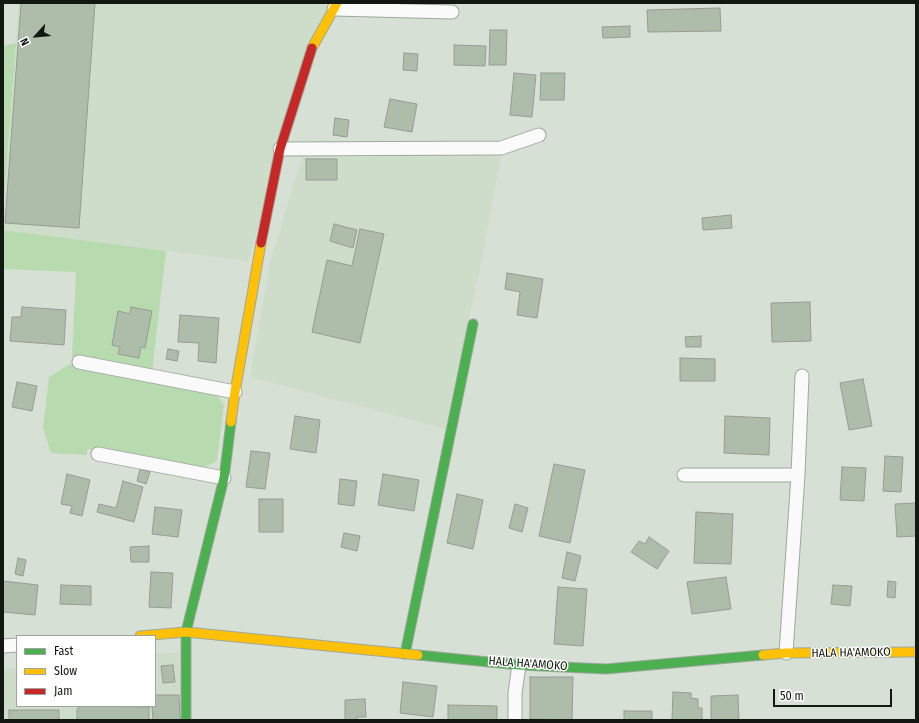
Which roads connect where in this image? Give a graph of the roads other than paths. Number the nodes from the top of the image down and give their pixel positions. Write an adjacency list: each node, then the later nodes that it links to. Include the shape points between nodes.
1 (336, 6): 2 (street); 4 (street, via 311,50)
2 (452, 12)
3 (539, 135): 4 (street, via 501,148)
4 (280, 150): 8 (street, via 254,274)
5 (473, 324): 18 (street)
6 (78, 362): 8 (street)
7 (802, 376): 11 (street)
8 (235, 392): 12 (street)
9 (98, 454): 12 (street)
10 (684, 475): 11 (street)
11 (798, 475): 19 (street)
12 (224, 478): 13 (street)
13 (186, 632): 14 (street, HALA HA'AMOKO); 18 (street, HALA HA'AMOKO); 21 (street)
14 (152, 635)
15 (16, 645): 16 (street)
16 (3, 646)
17 (916, 652): 19 (street, HALA HA'AMOKO)
18 (405, 654): 20 (street, HALA HA'AMOKO)
19 (786, 654): 20 (street, HALA HA'AMOKO, via 606,669)
20 (519, 665): 22 (street)
21 (186, 720)
22 (515, 720)

